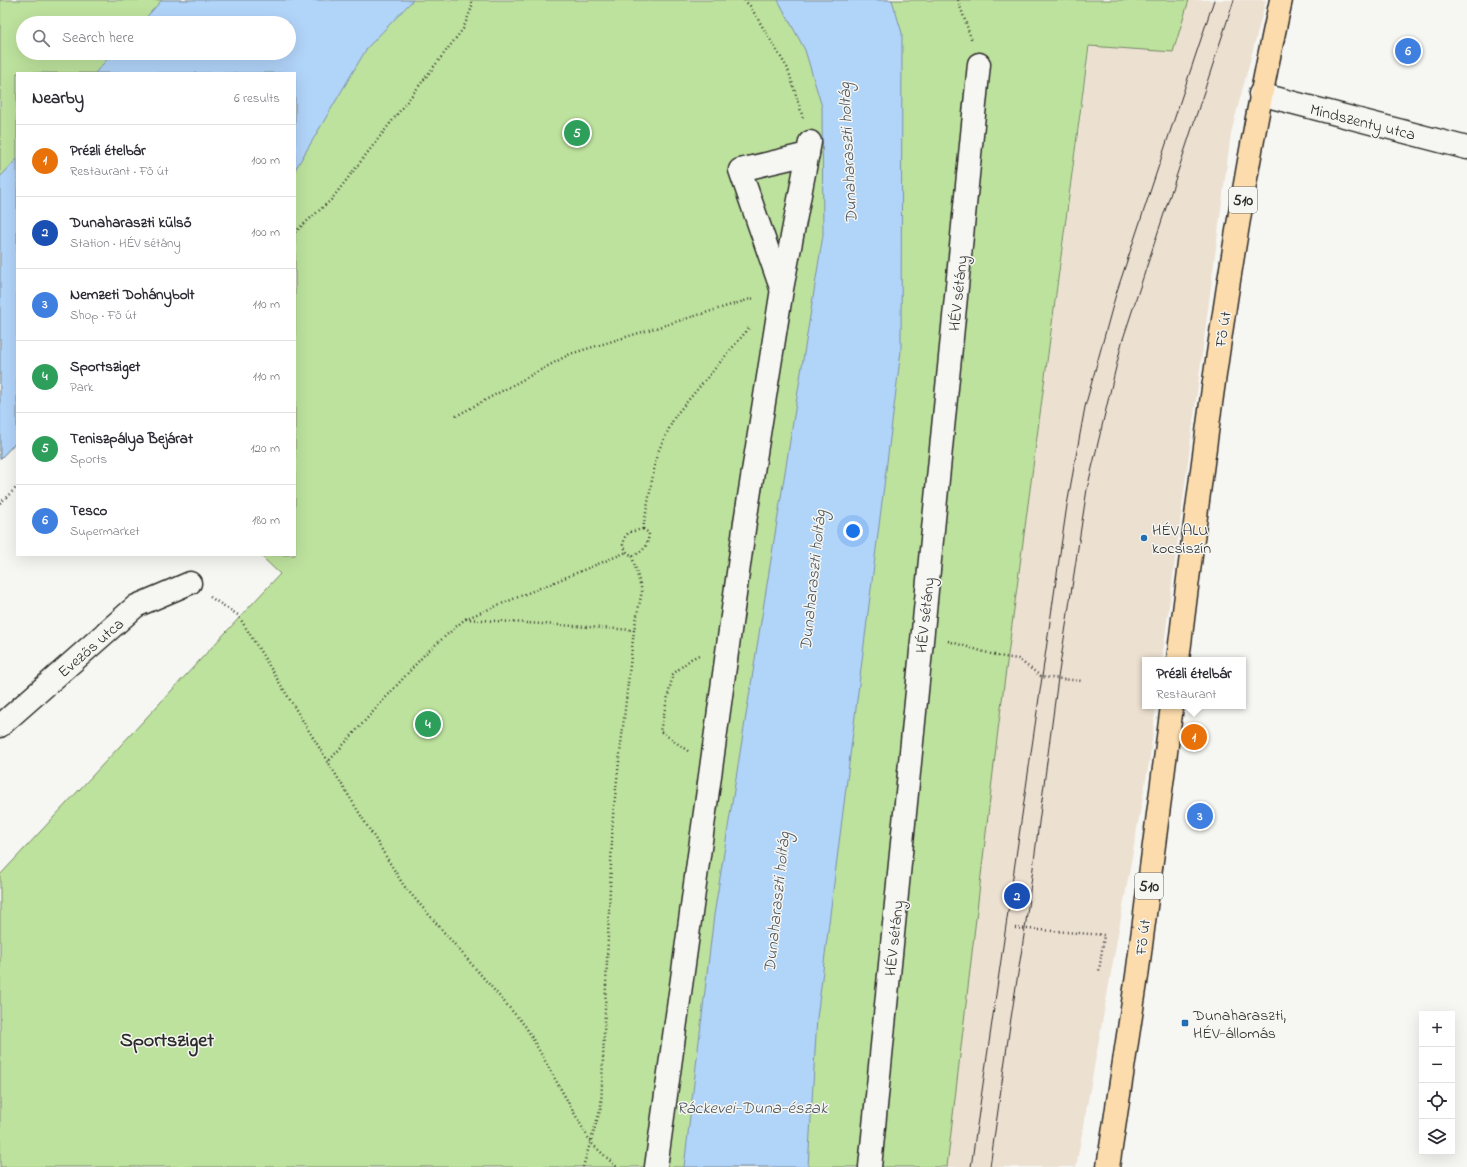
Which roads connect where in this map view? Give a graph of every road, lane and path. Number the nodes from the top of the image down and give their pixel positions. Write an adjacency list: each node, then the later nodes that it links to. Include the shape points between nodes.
1 (471, 0): 9 (path, via 472,7 463,29 331,200)
2 (744, 0): 7 (path, via 788,69)
3 (958, 0): 5 (path)
4 (1280, 0): 6 (main road, Fő út / 510)
5 (979, 64): 21 (street, HÉV sétány)
6 (1260, 94): 8 (street, Mindszenty utca); 23 (main road, Fő út / 510, via 1210,402)
7 (809, 148): 10 (street); 10 (street, via 740,170)
8 (1467, 148)
9 (296, 231)
10 (782, 289): 12 (path, via 570,354); 22 (street)
11 (751, 326): 15 (path, via 674,416 657,454)
12 (456, 416)
13 (16, 488): 14 (path)
14 (0, 503)
15 (643, 529): 16 (path, via 629,532 625,537 623,545); 17 (path, via 649,533 646,546 641,553)
16 (627, 552): 17 (path); 19 (path)
17 (632, 556): 20 (path, via 642,591)
18 (190, 583): 26 (street, Evezős utca, via 136,606); 27 (path, via 238,615)
19 (465, 619): 20 (path); 27 (path, via 425,654)
20 (634, 630): 31 (path, via 613,815 601,1107)
21 (922, 633): 24 (path, via 998,656 1018,659 1042,677); 35 (street, HÉV sétány)
22 (727, 655): 28 (street); 28 (path, via 711,652 702,654 691,659 673,674 660,731)
23 (1178, 657)
24 (1082, 681)
25 (1172, 709): 36 (main road, Fő út / 510, via 1137,976)
26 (0, 726)
27 (327, 762): 31 (path, via 404,886 526,1027)
28 (711, 768): 34 (street)
29 (1015, 928): 30 (path, via 1104,935)
30 (1099, 972)
31 (591, 1143): 32 (path); 33 (path)
32 (583, 1167)
33 (617, 1167)
34 (656, 1167)
35 (870, 1167)
36 (1108, 1167)

